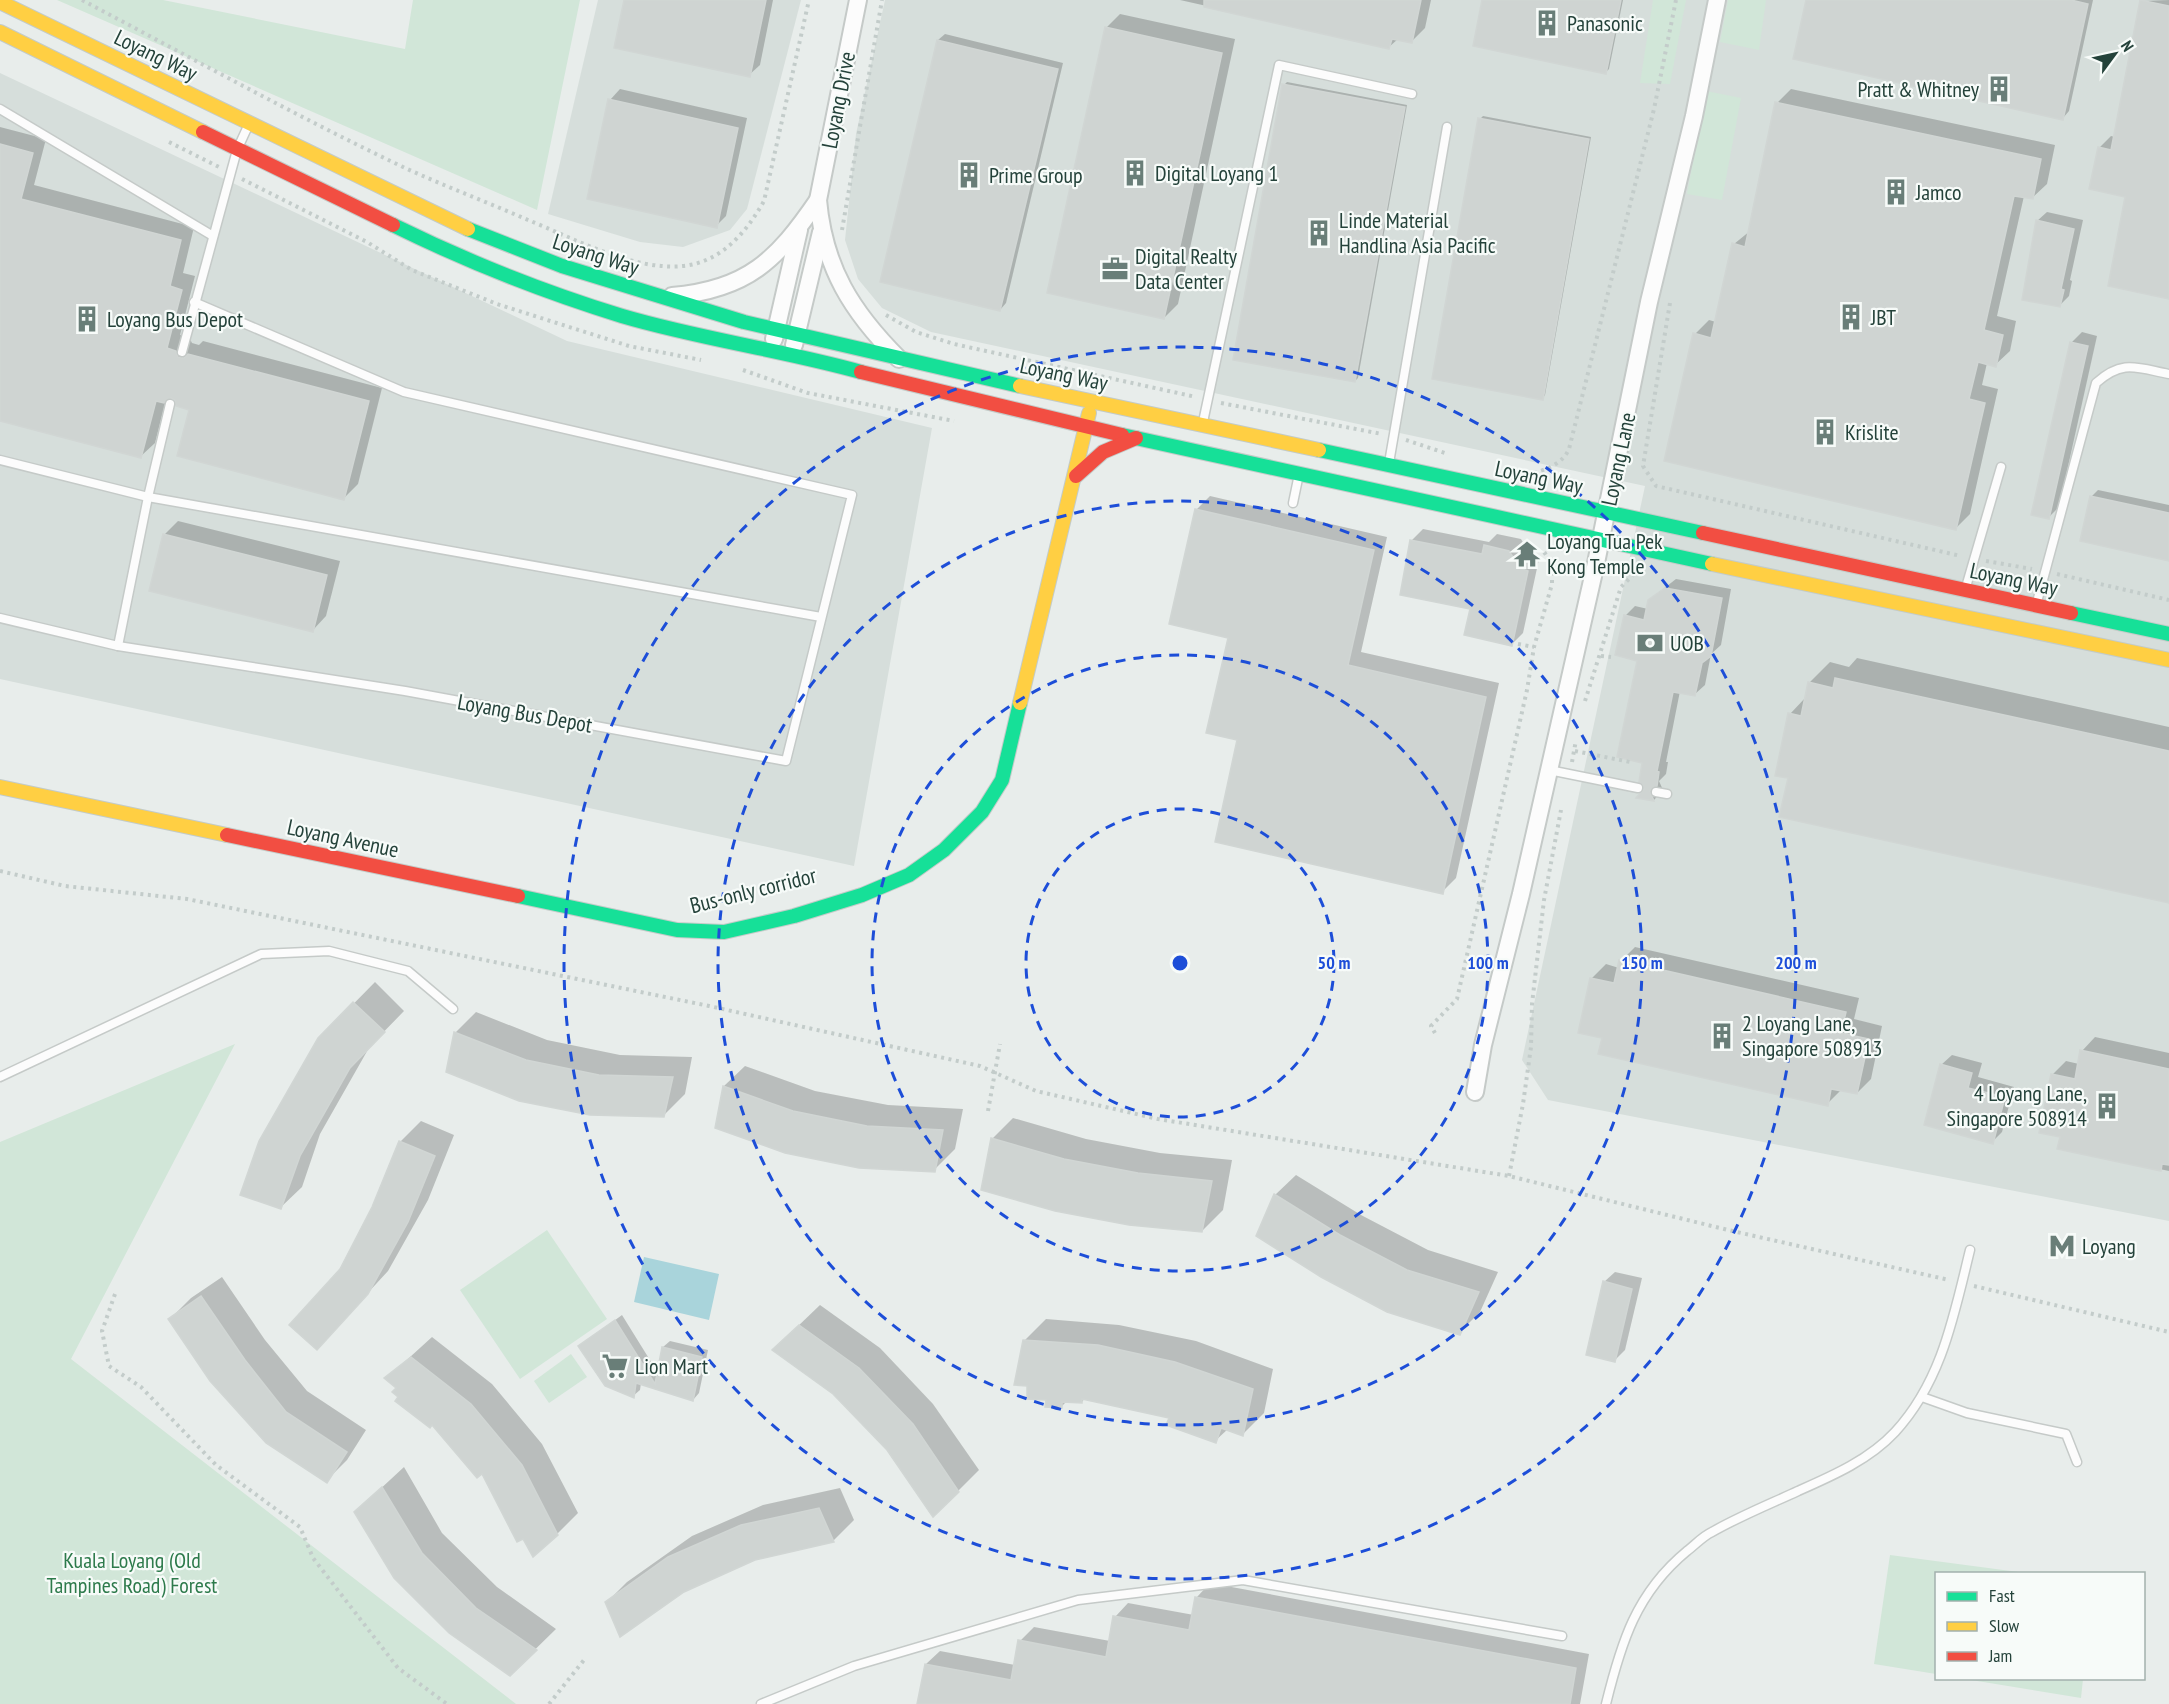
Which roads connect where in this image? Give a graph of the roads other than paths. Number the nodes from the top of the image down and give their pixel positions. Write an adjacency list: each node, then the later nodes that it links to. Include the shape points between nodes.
1 (858, 0): 10 (street, Loyang Drive)
2 (1717, 0): 35 (street, Loyang Lane, via 1694,116 1649,302)
3 (0, 2): 7 (main road, Loyang Way)
4 (0, 32): 9 (main road, Loyang Way)
5 (1412, 94): 25 (lane, via 1279,65)
6 (0, 109): 13 (lane)
7 (248, 124): 9 (lane); 14 (main road, Loyang Way, via 442,218 562,266)
8 (1447, 127): 29 (lane)
9 (237, 150): 13 (lane); 18 (main road, Loyang Way, via 433,246 550,292 623,316)
10 (818, 200): 11 (street, Loyang Drive); 12 (street, Loyang Drive)
11 (800, 226): 14 (street, Loyang Drive, via 778,252 744,276 705,293); 16 (street, Loyang Drive)
12 (821, 232): 17 (street, Loyang Drive); 21 (street, Loyang Drive, via 847,298 868,328)
13 (213, 236): 15 (lane)
14 (662, 297): 16 (main road, Loyang Way)
15 (194, 302): 19 (lane); 39 (lane, Loyang Bus Depot, via 404,392 852,495)
16 (776, 330): 17 (main road, Loyang Way); 18 (street, Loyang Drive)
17 (797, 335): 20 (street, Loyang Drive); 21 (main road, Loyang Way)
18 (771, 351): 20 (main road, Loyang Way)
19 (182, 352)
20 (792, 356): 26 (main road, Loyang Way)
21 (900, 360): 23 (main road, Loyang Way)
22 (2169, 374): 38 (lane, via 2125,366 2110,370 2096,383)
23 (1091, 402): 25 (main road, Loyang Way); 26 (main road, Bus-only corridor)
24 (170, 404): 33 (lane)
25 (1202, 426): 29 (main road, Loyang Way)
26 (1086, 427): 27 (main road, Loyang Way); 32 (main road, Bus-only corridor)
27 (1136, 438): 31 (main road, Loyang Way); 32 (main road, via 1103,450)
28 (0, 460): 33 (lane)
29 (1388, 466): 35 (main road, Loyang Way)
30 (2001, 467): 37 (lane)
31 (1300, 474): 34 (lane); 36 (main road, Loyang Way)
32 (1074, 479): 44 (main road, Bus-only corridor)
33 (148, 497): 39 (lane); 42 (lane)
34 (1293, 502)
35 (1607, 514): 36 (street, Loyang Lane); 37 (main road, Loyang Way)
36 (1602, 540): 43 (main road, Loyang Way); 46 (street, Loyang Lane)
37 (1965, 590): 38 (main road, Loyang Way)
38 (2036, 605): 41 (main road, Loyang Way)
39 (821, 617): 42 (lane, Loyang Bus Depot, via 786,761)
40 (0, 618): 42 (lane, Loyang Bus Depot)
41 (2169, 634)
42 (118, 645)
43 (2169, 660)
44 (1011, 743): 45 (main road, Bus-only corridor); 52 (main road, Bus-only corridor, via 1002,780 982,812 944,850 909,875 862,895 794,916 724,932)
45 (989, 769)
46 (1549, 770): 48 (lane); 55 (street, Loyang Lane)
47 (0, 787): 52 (main road, Loyang Avenue)
48 (1638, 788)
49 (1656, 792): 51 (lane)
50 (976, 794): 52 (main road, Bus-only corridor, via 938,841 905,865 858,885 791,905)
51 (1667, 794)
52 (676, 930)
53 (453, 1009): 54 (lane, via 408,971 329,951 261,954)
54 (0, 1077)
55 (1475, 1092)
56 (1970, 1250): 57 (lane, via 1946,1348)
57 (1922, 1397): 58 (lane, via 1967,1413 2066,1434); 61 (lane, via 1894,1432 1870,1453 1835,1474 1710,1533 1667,1567 1635,1612 1617,1659)
58 (2077, 1462)
59 (1562, 1636): 60 (lane, via 1243,1580 1078,1600 854,1666)
60 (761, 1704)
61 (1606, 1704)

